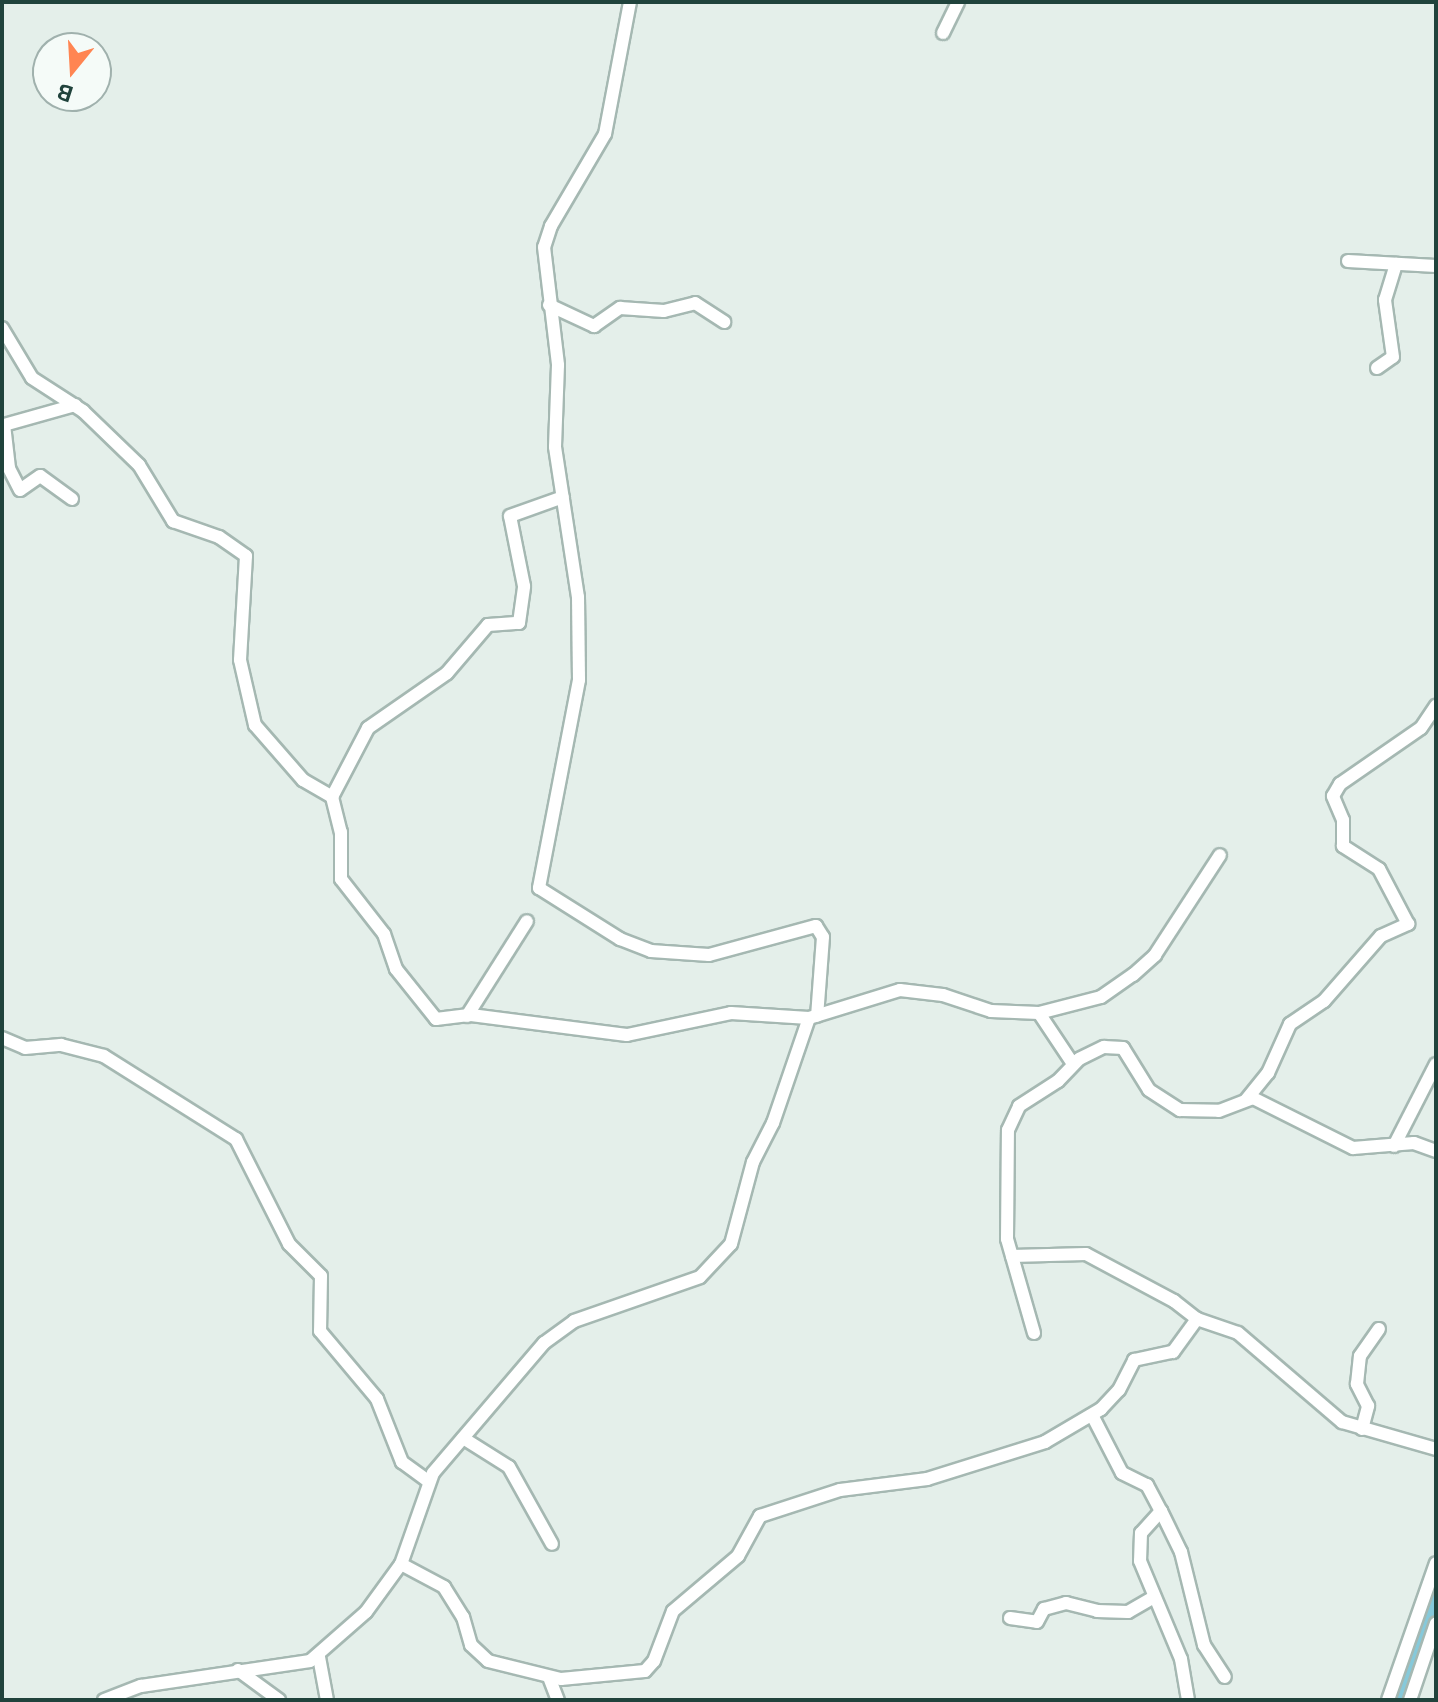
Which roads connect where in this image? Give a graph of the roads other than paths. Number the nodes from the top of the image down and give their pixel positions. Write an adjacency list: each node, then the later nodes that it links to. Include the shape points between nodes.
1 (630, 2): 7 (street, via 605,134 544,247)
2 (958, 2): 3 (street)
3 (943, 33)
4 (1348, 261): 5 (street)
5 (1396, 264): 6 (street); 10 (street, via 1385,300 1393,357)
6 (1436, 266)
7 (549, 305): 8 (street, via 594,326 620,308 664,311 695,303); 12 (street, via 558,351 555,447)
8 (724, 322)
9 (2, 328): 11 (street, via 32,378)
10 (1377, 368)
11 (75, 405): 13 (street, via 4,425 9,468 20,490 40,476); 15 (street, via 139,465 173,521 219,537 246,556 240,660 255,725 303,780)
12 (563, 497): 15 (street, via 510,516 524,586 519,623 488,625 453,668 368,728); 20 (street, via 578,597 579,680 539,888 620,939 651,951 709,955 816,926 823,937)
13 (72, 499)
14 (1436, 706): 24 (street, via 1421,728 1340,784 1333,796 1343,820 1343,846 1379,869 1408,924 1381,936 1324,1001 1290,1024 1268,1073)
15 (332, 797): 19 (street, via 341,832 339,874 384,934 396,969 436,1019)
16 (1220, 855): 18 (street, via 1168,937 1133,975 1101,997)
17 (527, 921): 19 (street)
18 (1039, 1013): 20 (street, via 991,1011 943,995 900,990); 22 (street)
19 (467, 1016): 20 (street, via 627,1035 731,1013)
20 (813, 1017): 33 (street, via 753,1162 731,1244 691,1282 557,1331)
21 (2, 1038): 35 (street, via 25,1048 61,1045 104,1056 236,1139 289,1244 321,1276 320,1331 377,1399 402,1462)
22 (1073, 1064): 24 (street, via 1114,1046 1129,1054 1149,1090 1180,1110 1219,1111); 27 (street, via 1058,1081 1019,1106 1008,1130 1006,1226)
23 (1436, 1064): 25 (street)
24 (1246, 1100): 25 (street, via 1261,1100 1353,1148)
25 (1394, 1146): 26 (street, via 1414,1143)
26 (1436, 1151)
27 (1012, 1256): 28 (street, via 1086,1254); 30 (street)
28 (1197, 1319): 31 (street, via 1168,1355 1134,1360 1119,1390); 32 (street, via 1238,1333 1279,1363 1334,1416)
29 (1379, 1329): 32 (street, via 1360,1356 1357,1384 1368,1406)
30 (1034, 1333)
31 (1092, 1415): 36 (street, via 1122,1473 1147,1485); 45 (street, via 1038,1445 927,1479 840,1490 760,1516 738,1556 673,1611 649,1668 608,1677)
32 (1362, 1429): 34 (street)
33 (463, 1438): 35 (street); 37 (street, via 509,1467)
34 (1436, 1449)
35 (428, 1481): 39 (street)
36 (1161, 1511): 40 (street, via 1138,1543); 46 (street, via 1181,1552 1204,1645)
37 (552, 1544)
38 (1436, 1563): 52 (street)
39 (401, 1564): 43 (street, via 366,1612); 45 (street, via 444,1587 478,1654)
40 (1154, 1597): 41 (street, via 1128,1612 1086,1610 1066,1603 1044,1609 1037,1622); 51 (street, via 1181,1659)
41 (1010, 1618)
42 (1436, 1623): 53 (street)
43 (319, 1657): 44 (street); 49 (street)
44 (238, 1670): 47 (street, via 141,1686); 48 (street)
45 (549, 1677): 50 (street)
46 (1225, 1677)
47 (104, 1700)
48 (279, 1700)
49 (327, 1700)
50 (558, 1700)
51 (1188, 1700)
52 (1388, 1700)
53 (1410, 1700)

